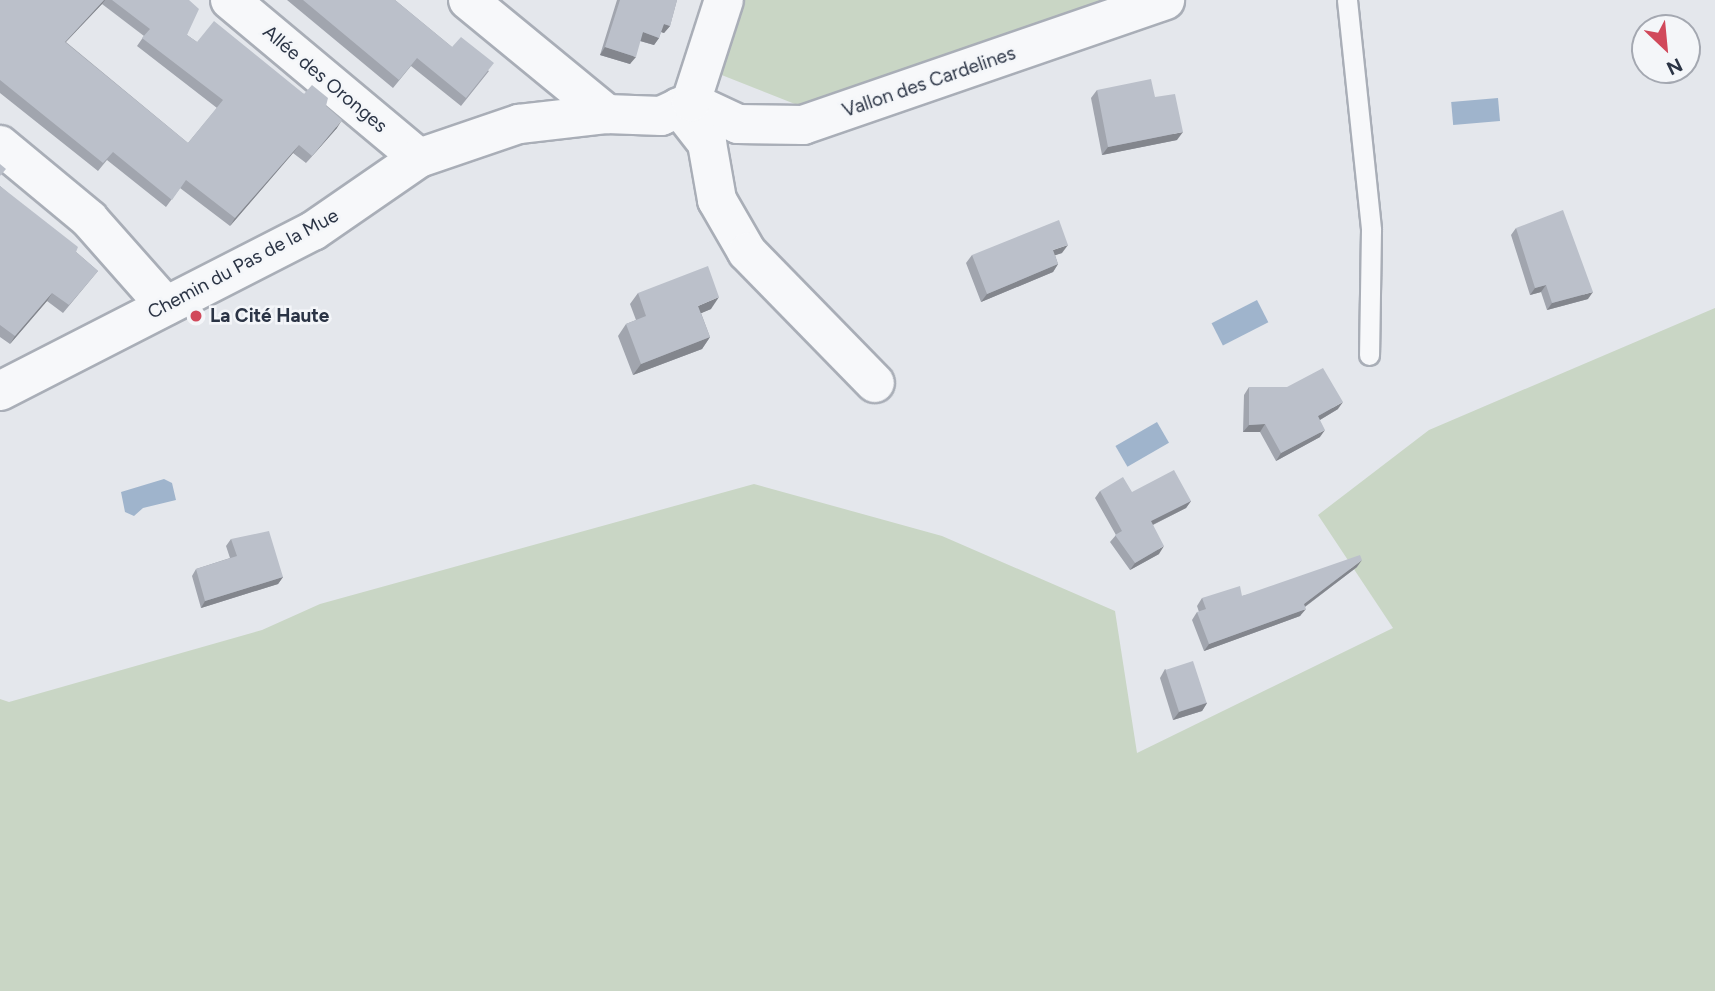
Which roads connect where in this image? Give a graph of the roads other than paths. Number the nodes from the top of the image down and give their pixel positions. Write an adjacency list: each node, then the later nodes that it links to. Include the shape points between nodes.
1 (230, 0): 9 (street, Allée des Oronges)
2 (468, 0): 7 (street)
3 (724, 0): 6 (street)
4 (1165, 0): 6 (street, Vallon des Cardelines, via 803,125 738,124)
5 (1347, 0): 11 (lane, via 1371,230)
6 (685, 104): 7 (street, Chemin du Pas de la Mue, via 661,116); 12 (street, via 707,143 717,200 747,252)
7 (607, 114): 9 (street, Chemin du Pas de la Mue, via 520,124)
8 (0, 145): 10 (street, via 89,219)
9 (419, 158): 10 (street, Chemin du Pas de la Mue, via 313,231)
10 (166, 306): 13 (street, Chemin du Pas de la Mue)
11 (1368, 355)
12 (875, 383)
13 (0, 391)

